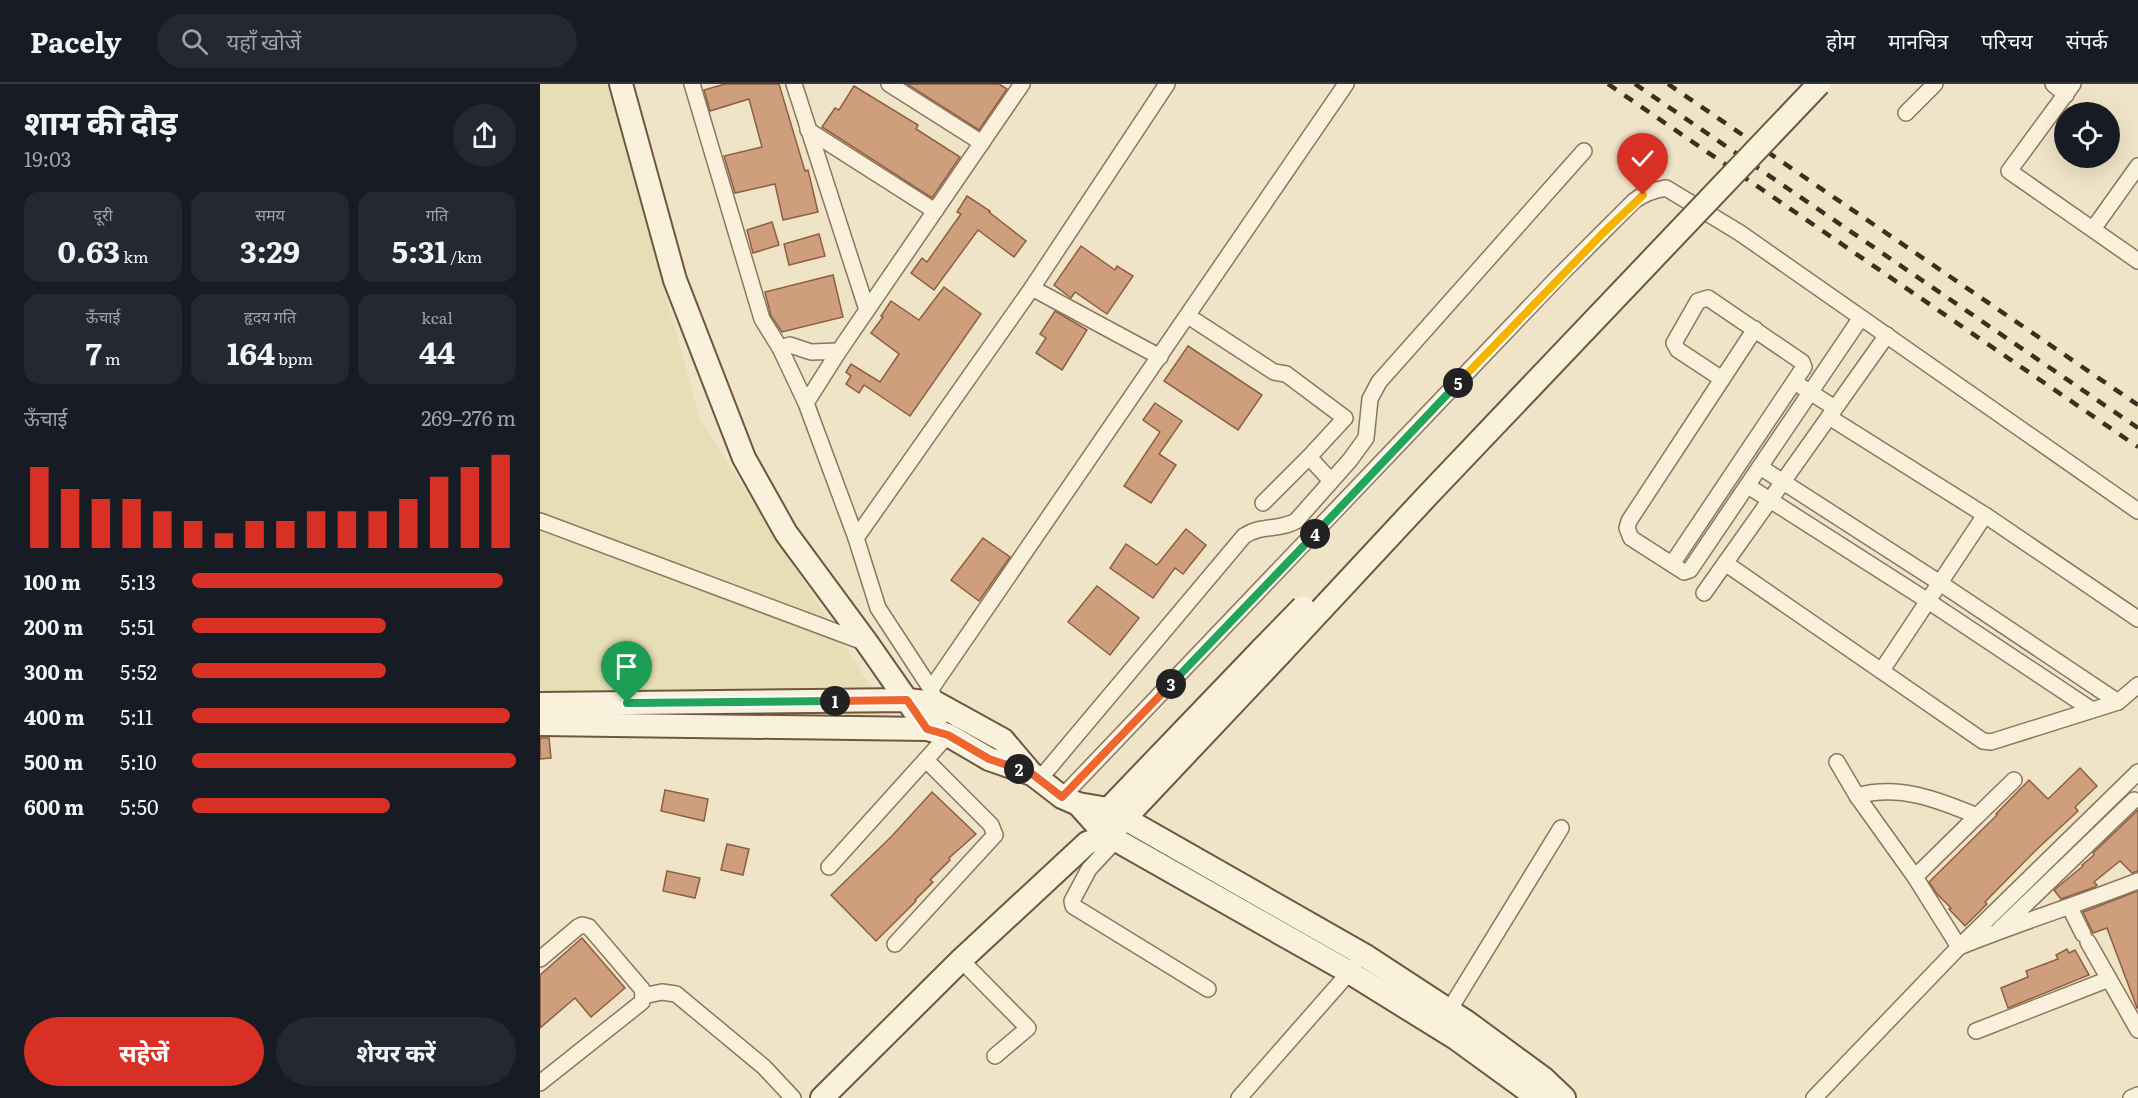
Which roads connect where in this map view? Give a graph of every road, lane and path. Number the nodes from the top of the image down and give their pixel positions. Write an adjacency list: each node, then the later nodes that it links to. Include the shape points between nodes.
1 (621, 84): 53 (street, via 675,280 744,458 786,533)
2 (692, 84): 27 (street, via 762,319)
3 (794, 84): 14 (street)
4 (889, 84): 15 (street)
5 (1022, 84): 15 (street)
6 (1167, 84): 21 (street)
7 (1346, 84): 23 (street)
8 (1802, 84): 54 (street, bridge, via 1661,228)
9 (1819, 84): 54 (street, bridge, via 1427,496)
10 (1935, 84): 13 (street)
11 (2053, 84): 12 (street)
12 (2070, 90): 19 (street, via 2009,171)
13 (1906, 113)
14 (808, 130): 18 (street); 22 (street)
15 (982, 143): 18 (street)
16 (1584, 151): 38 (street, via 1379,382 1370,399 1366,438)
17 (2138, 166): 19 (street)
18 (935, 212): 22 (street)
19 (2093, 229): 20 (street)
20 (2138, 261)
21 (1032, 288): 29 (street); 46 (street)
22 (867, 310): 28 (street)
23 (1188, 316): 29 (street); 35 (street, via 1274,372 1286,374 1346,418)
24 (1860, 319): 26 (street); 32 (street); 42 (street, via 1730,227 1666,188 1653,190 1634,201 1560,275)
25 (1755, 329): 30 (street); 30 (street, via 1708,298 1698,301 1674,344); 31 (street, via 1802,362 1804,367)
26 (1887, 335): 34 (street); 43 (street)
27 (780, 348): 28 (street, via 790,345 811,352); 33 (street)
28 (839, 351): 33 (street)
29 (1160, 357): 57 (street)
30 (1722, 379): 48 (street, via 1627,528 1631,538)
31 (1794, 382): 32 (street); 48 (street)
32 (1810, 392): 34 (street); 36 (street)
33 (806, 403): 46 (street)
34 (1832, 413): 37 (street); 44 (street)
35 (1309, 457): 38 (street); 41 (street)
36 (1760, 467): 37 (street); 39 (street)
37 (1783, 481): 40 (street); 49 (street)
38 (1328, 484): 42 (street); 67 (street, via 1296,521 1263,527 1244,536)
39 (1748, 486): 40 (street); 48 (street, via 1690,570 1684,572)
40 (1770, 499): 47 (street); 51 (street)
41 (1263, 503)
42 (1344, 504): 72 (street)
43 (2138, 511)
44 (1985, 515): 49 (street); 52 (street)
45 (540, 521): 53 (street)
46 (856, 538): 57 (street, via 878,608)
47 (1725, 563): 50 (street); 55 (street)
48 (1672, 564)
49 (1940, 583): 51 (street); 59 (street)
50 (1704, 593)
51 (1928, 601): 55 (street); 61 (street)
52 (2138, 619)
53 (867, 643): 58 (street)
54 (1271, 652): 75 (street)
55 (1882, 670): 61 (street, via 1983,741 1991,742)
56 (2138, 685): 59 (street)
57 (934, 696): 58 (street); 63 (street); 67 (street, via 1003,740)
58 (907, 700): 60 (street); 63 (street)
59 (2118, 702): 61 (street)
60 (540, 704)
61 (2092, 710)
62 (540, 724): 63 (street)
63 (938, 732): 64 (street); 67 (street, via 989,759)
64 (926, 760): 76 (street); 81 (street, via 991,825 995,835)
65 (1837, 762): 70 (street)
66 (2138, 772): 69 (street)
67 (1035, 777): 72 (street)
68 (2014, 780): 73 (street)
69 (2121, 789): 71 (street); 82 (street)
70 (1857, 796): 73 (street, via 1874,791 1902,792); 77 (street)
71 (2136, 798): 80 (street)
72 (1070, 801): 75 (street)
73 (1977, 816): 77 (street)
74 (1561, 828): 90 (street)
75 (1106, 832): 83 (street); 85 (street); 86 (street); 88 (street, via 1073,906)
76 (829, 867)
77 (1915, 877): 82 (street)
78 (2138, 881): 79 (street)
79 (2070, 908): 80 (street); 87 (street)
80 (1998, 932): 82 (street)
81 (895, 944)
82 (1959, 947): 101 (street)
83 (1364, 955): 86 (street); 90 (street)
84 (540, 959): 89 (street, via 578,927 589,927 642,989)
85 (961, 960): 93 (street, via 1028,1028); 97 (street)
86 (1348, 972): 90 (street); 98 (street)
87 (2109, 979): 91 (street); 92 (street)
88 (1208, 989)
89 (643, 996): 94 (street, via 642,1002); 96 (street, via 676,994 764,1067)
90 (1444, 1019): 99 (street, via 1475,1052); 100 (street, via 1530,1068)
91 (2136, 1022)
92 (1976, 1031)
93 (994, 1056)
94 (540, 1083)
95 (2138, 1095): 102 (street)
96 (793, 1098)
97 (822, 1098)
98 (1239, 1098)
99 (1538, 1098)
100 (1564, 1098)
101 (1814, 1098)
102 (2131, 1098)

